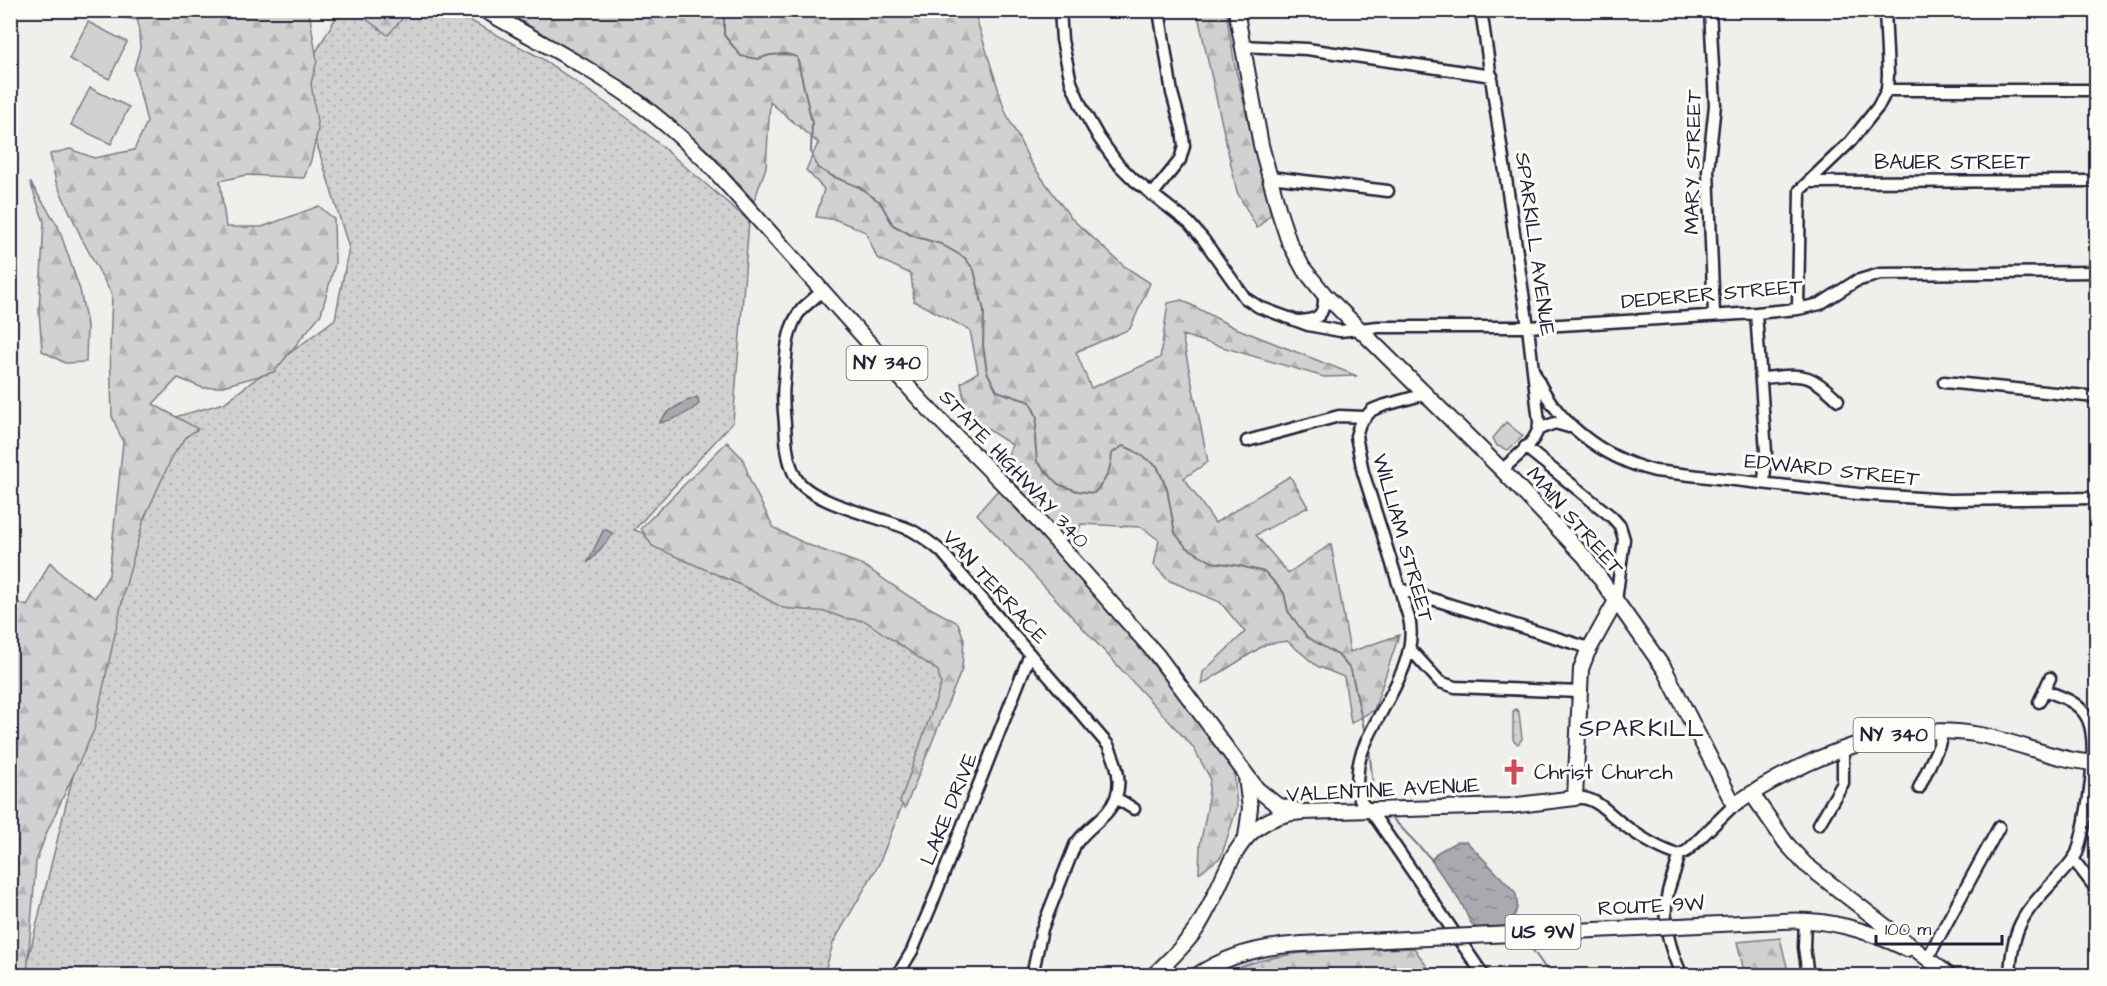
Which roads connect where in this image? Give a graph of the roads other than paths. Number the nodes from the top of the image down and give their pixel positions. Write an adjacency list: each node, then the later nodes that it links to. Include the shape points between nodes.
1 (484, 10): 18 (main road, STATE HIGHWAY 340 / NY 340, via 596,75 670,127 706,161)
2 (1060, 10): 16 (street, DEDERER STREET, via 1071,82 1083,110 1116,163)
3 (1159, 10): 16 (street, via 1184,146 1180,160)
4 (1236, 10): 8 (main road, MAIN STREET)
5 (1481, 10): 9 (street, SPARKILL AVENUE)
6 (1710, 10): 22 (street, MARY STREET, via 1715,105 1708,170)
7 (1885, 10): 10 (street)
8 (1241, 46): 9 (street, via 1307,50); 12 (main road, MAIN STREET)
9 (1492, 76): 24 (street, SPARKILL AVENUE)
10 (1887, 90): 11 (street); 14 (street, via 1850,142)
11 (2097, 90)
12 (1270, 177): 15 (street); 19 (main road, MAIN STREET, via 1289,242)
13 (2097, 181): 14 (street, BAUER STREET)
14 (1808, 182): 20 (street, via 1800,190 1799,202)
15 (1388, 191)
16 (1152, 195): 23 (street, DEDERER STREET, via 1189,223 1245,298)
17 (2097, 272): 20 (street, DEDERER STREET, via 1880,274 1857,281 1820,304)
18 (822, 291): 44 (street, VAN TERRACE, via 801,310 792,324 788,343 783,390 786,444 797,480 825,499 927,540 941,551); 52 (main road, STATE HIGHWAY 340 / NY 340, via 922,402 1026,507 1157,655)
19 (1324, 294): 23 (street, via 1325,307 1320,315); 25 (main road, MAIN STREET)
20 (1798, 309): 21 (street, DEDERER STREET)
21 (1756, 313): 22 (street, DEDERER STREET); 27 (street)
22 (1714, 314): 24 (street, DEDERER STREET)
23 (1295, 321): 25 (street, DEDERER STREET, via 1325,330)
24 (1528, 327): 25 (street, DEDERER STREET); 26 (street, SPARKILL AVENUE)
25 (1359, 329): 29 (main road, MAIN STREET)
26 (1533, 369): 33 (street, SPARKILL AVENUE); 34 (street, via 1548,399)
27 (1761, 378): 31 (street, via 1810,377); 38 (street)
28 (1944, 382): 30 (street)
29 (1425, 394): 32 (street, via 1382,406); 37 (main road, MAIN STREET)
30 (2097, 398)
31 (1838, 400)
32 (1364, 417): 35 (street, via 1339,416); 40 (street, WILLIAM STREET, via 1357,432 1359,456)
33 (1539, 429): 34 (street, via 1555,423); 36 (street)
34 (1575, 430): 38 (street, EDWARD STREET, via 1634,466)
35 (1247, 441)
36 (1525, 447): 37 (street); 41 (street, via 1620,526 1624,539)
37 (1502, 470): 41 (main road, MAIN STREET, via 1582,554)
38 (1764, 483): 39 (street, EDWARD STREET, via 1950,500)
39 (2097, 498)
40 (1400, 589): 42 (street, WILLIAM STREET, via 1411,627); 43 (street)
41 (1616, 601): 43 (main road); 57 (main road, MAIN STREET, via 1665,670)
42 (1410, 648): 47 (street, via 1440,682 1455,687); 59 (street, WILLIAM STREET, via 1359,759 1360,797)
43 (1589, 648): 47 (main road, via 1581,669)
44 (1030, 654): 55 (street, VAN TERRACE, via 1108,745 1116,761); 69 (street, LAKE DRIVE, via 931,906)
45 (2050, 678): 46 (street)
46 (2044, 690): 48 (street); 51 (street, via 2074,703 2086,716)
47 (1580, 692): 56 (main road)
48 (2039, 702)
49 (1943, 730): 50 (main road, NY 340, via 1896,735); 51 (main road, NY 340, via 1987,736); 53 (street)
50 (1843, 750): 54 (main road, NY 340, via 1789,771); 61 (street, via 1843,783)
51 (2094, 763): 65 (street)
52 (1242, 770): 60 (main road, STATE HIGHWAY 340 / NY 340, via 1272,802); 63 (main road, via 1250,796)
53 (1919, 788)
54 (1752, 794): 57 (main road, NY 340); 68 (main road, via 1805,864)
55 (1116, 798): 58 (street); 70 (street, via 1075,845 1042,929)
56 (1575, 798): 59 (main road, VALENTINE AVENUE / NY 340, via 1510,806); 64 (street, VALENTINE AVENUE, via 1595,802 1631,830)
57 (1734, 805): 64 (street)
58 (1134, 808)
59 (1368, 809): 60 (main road, VALENTINE AVENUE / NY 340); 73 (street)
60 (1303, 812): 63 (main road, VALENTINE AVENUE, via 1273,818)
61 (1819, 824)
62 (1999, 828): 68 (street)
63 (1246, 837): 71 (main road, VALENTINE AVENUE, via 1197,927)
64 (1679, 855): 74 (street, via 1668,891 1665,919)
65 (2073, 860): 66 (street); 77 (street, via 2020,922 2012,947)
66 (2097, 889)
67 (1805, 920): 68 (main road, ROUTE 9W / US 9W, via 1859,930); 72 (main road, ROUTE 9W / US 9W, bridge, via 1302,944 1244,954); 75 (street)
68 (1928, 959): 76 (main road, US 9W)
69 (897, 975)
70 (1032, 975)
71 (1153, 975)
72 (1196, 975)
73 (1484, 975)
74 (1682, 975)
75 (1808, 975)
76 (1950, 975)
77 (2010, 975)

